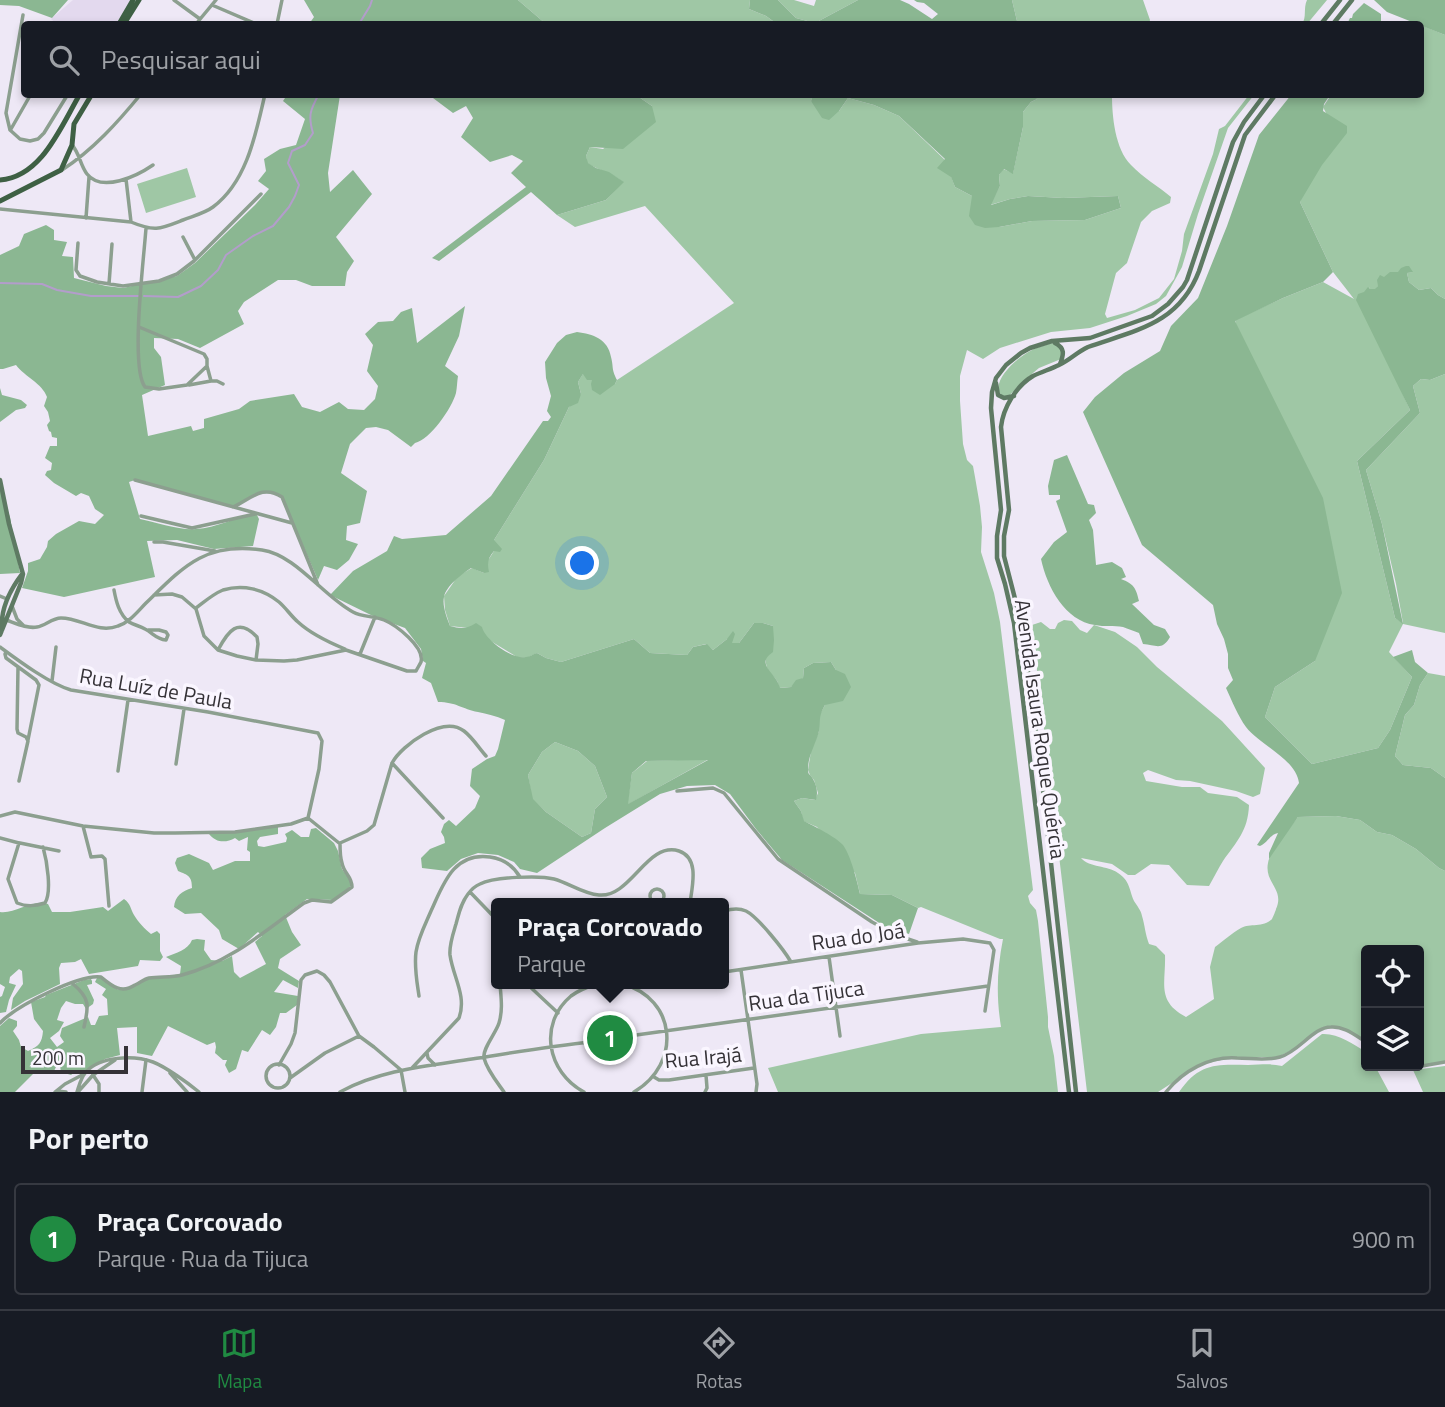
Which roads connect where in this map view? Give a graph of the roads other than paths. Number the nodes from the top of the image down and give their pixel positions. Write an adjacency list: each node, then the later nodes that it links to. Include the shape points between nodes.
1 (133, 0): 12 (main road)
2 (139, 0): 13 (main road)
3 (174, 0): 10 (street)
4 (216, 0): 8 (street)
5 (282, 0): 15 (street)
6 (1340, 0): 16 (main road)
7 (1352, 0): 17 (main road)
8 (212, 5): 10 (street); 14 (street)
9 (23, 15): 11 (street)
10 (200, 19)
11 (22, 21)
12 (123, 21)
13 (124, 21)
14 (249, 21)
15 (278, 21)
16 (1323, 21)
17 (1335, 21)
18 (21, 27): 27 (street, via 6,113)
19 (30, 98): 27 (street)
20 (66, 98): 27 (street, via 38,139 20,139)
21 (78, 98): 32 (main road, via 40,159)
22 (90, 98): 28 (main road, via 74,124)
23 (138, 98): 29 (street)
24 (264, 98): 42 (street, via 243,170 215,206 161,228)
25 (1262, 98): 50 (main road, via 1233,142 1183,288 1152,316 1090,338)
26 (1273, 98): 51 (main road, Avenida Isaura Roque Quércia, via 1245,135 1195,283 1184,300 1152,324 1078,351)
27 (10, 130)
28 (72, 145): 29 (street); 31 (main road)
29 (79, 158): 31 (street); 33 (street)
30 (153, 165): 34 (street)
31 (61, 170): 36 (main road)
32 (25, 172): 35 (main road); 36 (main road)
33 (89, 177): 34 (street, via 100,182); 40 (street)
34 (126, 178): 41 (street)
35 (0, 180)
36 (29, 187): 38 (main road)
37 (261, 194): 46 (street)
38 (0, 201)
39 (0, 209): 40 (street)
40 (86, 218): 41 (street)
41 (131, 222): 42 (street)
42 (146, 228): 47 (street)
43 (183, 237): 46 (street)
44 (78, 243): 48 (street, via 77,273)
45 (113, 244): 48 (street)
46 (195, 260): 47 (street, via 177,274)
47 (142, 282): 48 (street); 49 (street)
48 (109, 285)
49 (139, 327): 52 (street, via 204,354); 56 (street, via 139,372 145,387)
50 (1052, 341): 51 (main road, via 1062,348); 53 (main road, via 1021,353)
51 (1060, 365): 57 (main road, Avenida Isaura Roque Quércia, via 1025,382)
52 (207, 366): 54 (street); 56 (street)
53 (996, 379): 57 (main road, via 998,395); 186 (main road, Avenida Isaura Roque Quércia, via 991,408 1001,510 997,558 1014,623)
54 (211, 381): 55 (street); 56 (street)
55 (223, 384)
56 (187, 385)
57 (1014, 396): 187 (main road, Avenida Isaura Roque Quércia, via 1001,427 1009,510 1004,556 1021,622 1031,690)
58 (0, 480): 73 (main road)
59 (135, 480): 61 (street)
60 (244, 501): 61 (street); 62 (street); 66 (street, via 271,491 282,497)
61 (233, 507): 62 (street)
62 (244, 510): 63 (street); 65 (street)
63 (256, 513): 65 (street); 66 (street)
64 (141, 516): 65 (street, via 192,528)
65 (243, 516)
66 (292, 523): 71 (street)
67 (155, 542): 68 (street)
68 (202, 548): 69 (street); 70 (street)
69 (215, 551): 70 (street); 72 (street, via 265,550)
70 (204, 556): 74 (street)
71 (310, 565): 72 (street); 75 (street)
72 (301, 570): 75 (street)
73 (23, 574): 80 (main road); 81 (main road)
74 (165, 585): 77 (street); 78 (street)
75 (319, 587): 83 (street, via 355,613)
76 (114, 590): 85 (street, via 116,603)
77 (172, 594): 78 (street); 82 (street)
78 (154, 595): 85 (street)
79 (0, 596): 80 (street)
80 (7, 599): 81 (main road); 84 (main road)
81 (11, 605): 84 (main road); 86 (street)
82 (196, 608): 91 (street, via 204,636); 92 (street, via 223,590 256,589 271,596 312,632)
83 (375, 617): 94 (street); 94 (street, via 398,627 419,651 421,663 411,672)
84 (4, 618): 86 (street); 88 (main road)
85 (128, 621): 86 (street, via 109,629 58,618 36,628); 87 (street)
86 (26, 627)
87 (148, 630): 87 (street, via 159,639 166,640 168,635)
88 (1, 633)
89 (56, 647): 97 (street)
90 (0, 648): 93 (street, Rua Luíz de Paula)
91 (218, 650): 95 (street); 95 (street, via 230,631 244,627 257,637)
92 (346, 650): 94 (street); 95 (street, via 297,660)
93 (6, 652): 96 (street, via 5,657); 97 (street, Rua Luíz de Paula)
94 (359, 655)
95 (256, 660)
96 (18, 667): 100 (street, via 17,729); 100 (street, via 39,685)
97 (52, 681): 98 (street, Rua Luíz de Paula, via 71,690)
98 (128, 700): 99 (street, Rua Luíz de Paula); 104 (street)
99 (184, 709): 103 (street); 108 (street, Rua Luíz de Paula, via 318,733 322,741 319,769)
100 (28, 741): 105 (street)
101 (486, 757): 102 (street, via 463,730 447,727 421,734)
102 (392, 763): 109 (street); 113 (street, via 374,825)
103 (176, 764)
104 (118, 771)
105 (19, 781)
106 (677, 791): 124 (street, via 712,788 724,793 778,859)
107 (0, 816): 110 (street, via 15,811)
108 (308, 818): 110 (street, via 235,832 154,833); 113 (street)
109 (443, 818)
110 (83, 826): 121 (street, via 91,857 105,859)
111 (0, 838): 112 (street)
112 (19, 843): 114 (street); 114 (street, via 8,879 23,905 45,903 48,897)
113 (340, 843): 131 (street, via 352,887 331,902 303,903 235,953 199,970 149,978 124,990 98,976)
114 (43, 848): 115 (street)
115 (59, 851)
116 (520, 877): 117 (street, via 483,883); 120 (street, via 552,878 587,893 606,895 669,849 691,860); 137 (street, via 509,863 487,856 452,869 419,939 415,960)
117 (470, 892): 123 (street); 151 (street, via 461,906 450,951 462,1009)
118 (651, 898): 119 (street, via 650,892 658,889)
119 (664, 898)
120 (690, 898)
121 (109, 906)
122 (729, 910): 128 (street, via 748,912)
123 (491, 914)
124 (896, 934): 125 (street); 126 (street)
125 (918, 943): 126 (street, Rua do Joá); 132 (street, Rua do Joá, via 963,939 989,943 994,950)
126 (897, 946): 127 (street, Rua do Joá)
127 (829, 957): 128 (street, Rua do Joá); 138 (street)
128 (791, 961): 129 (street, Rua do Joá)
129 (741, 970): 130 (street, Rua do Joá); 141 (street)
130 (729, 971)
131 (73, 984): 142 (street, via 35,998); 143 (street, via 86,999)
132 (988, 986): 138 (street, Rua da Tijuca); 139 (street)
133 (500, 989): 152 (street, via 499,1024)
134 (532, 989): 140 (street)
135 (580, 989): 140 (street)
136 (636, 989): 144 (street, via 652,1001)
137 (419, 996)
138 (835, 1008): 141 (street, Rua da Tijuca); 147 (street)
139 (985, 1010)
140 (558, 1013): 150 (street)
141 (747, 1020): 144 (street, Rua da Tijuca); 160 (street)
142 (0, 1023)
143 (83, 1027)
144 (666, 1031): 146 (street, Rua da Tijuca); 167 (street, via 666,1050)
145 (359, 1036): 156 (street, via 330,982 312,972 301,980 295,1033); 162 (street); 168 (street)
146 (629, 1036): 149 (street, via 622,1024 610,1020 593,1030); 149 (street, via 628,1047 613,1059 596,1053)
147 (840, 1036)
148 (1361, 1039): 188 (street, via 1341,1028 1325,1028 1279,1058 1234,1057 1200,1065)
149 (591, 1042): 150 (street)
150 (551, 1046): 152 (street); 182 (street, via 560,1071)
151 (427, 1053): 157 (street); 159 (street)
152 (483, 1057): 157 (street); 181 (street)
153 (116, 1060): 154 (street); 161 (street); 165 (street)
154 (146, 1060): 163 (street); 176 (street)
155 (1445, 1062): 158 (street)
156 (279, 1065): 168 (street); 172 (street, via 268,1069 266,1077)
157 (435, 1065): 159 (street)
158 (1424, 1065)
159 (412, 1068): 162 (street)
160 (754, 1068): 166 (street, Rua Irajá); 185 (street)
161 (89, 1069): 164 (street); 165 (street)
162 (401, 1070): 179 (street); 180 (street)
163 (168, 1072): 177 (street); 178 (street)
164 (84, 1074): 169 (street); 170 (street); 175 (street)
165 (93, 1075): 169 (street); 171 (street)
166 (706, 1075): 167 (street, Rua Irajá, via 669,1080); 184 (street)
167 (654, 1077): 183 (street)
168 (290, 1078): 172 (street)
169 (89, 1080): 171 (street); 175 (street)
170 (65, 1084): 173 (street); 174 (street)
171 (99, 1090)
172 (276, 1090)
173 (65, 1091): 174 (street)
174 (55, 1092)
175 (77, 1092)
176 (142, 1092)
177 (187, 1092)
178 (199, 1092)
179 (340, 1092)
180 (405, 1092)
181 (504, 1092)
182 (584, 1092)
183 (634, 1092)
184 (705, 1092)
185 (756, 1092)
186 (1069, 1092)
187 (1076, 1092)
188 (1166, 1092)

